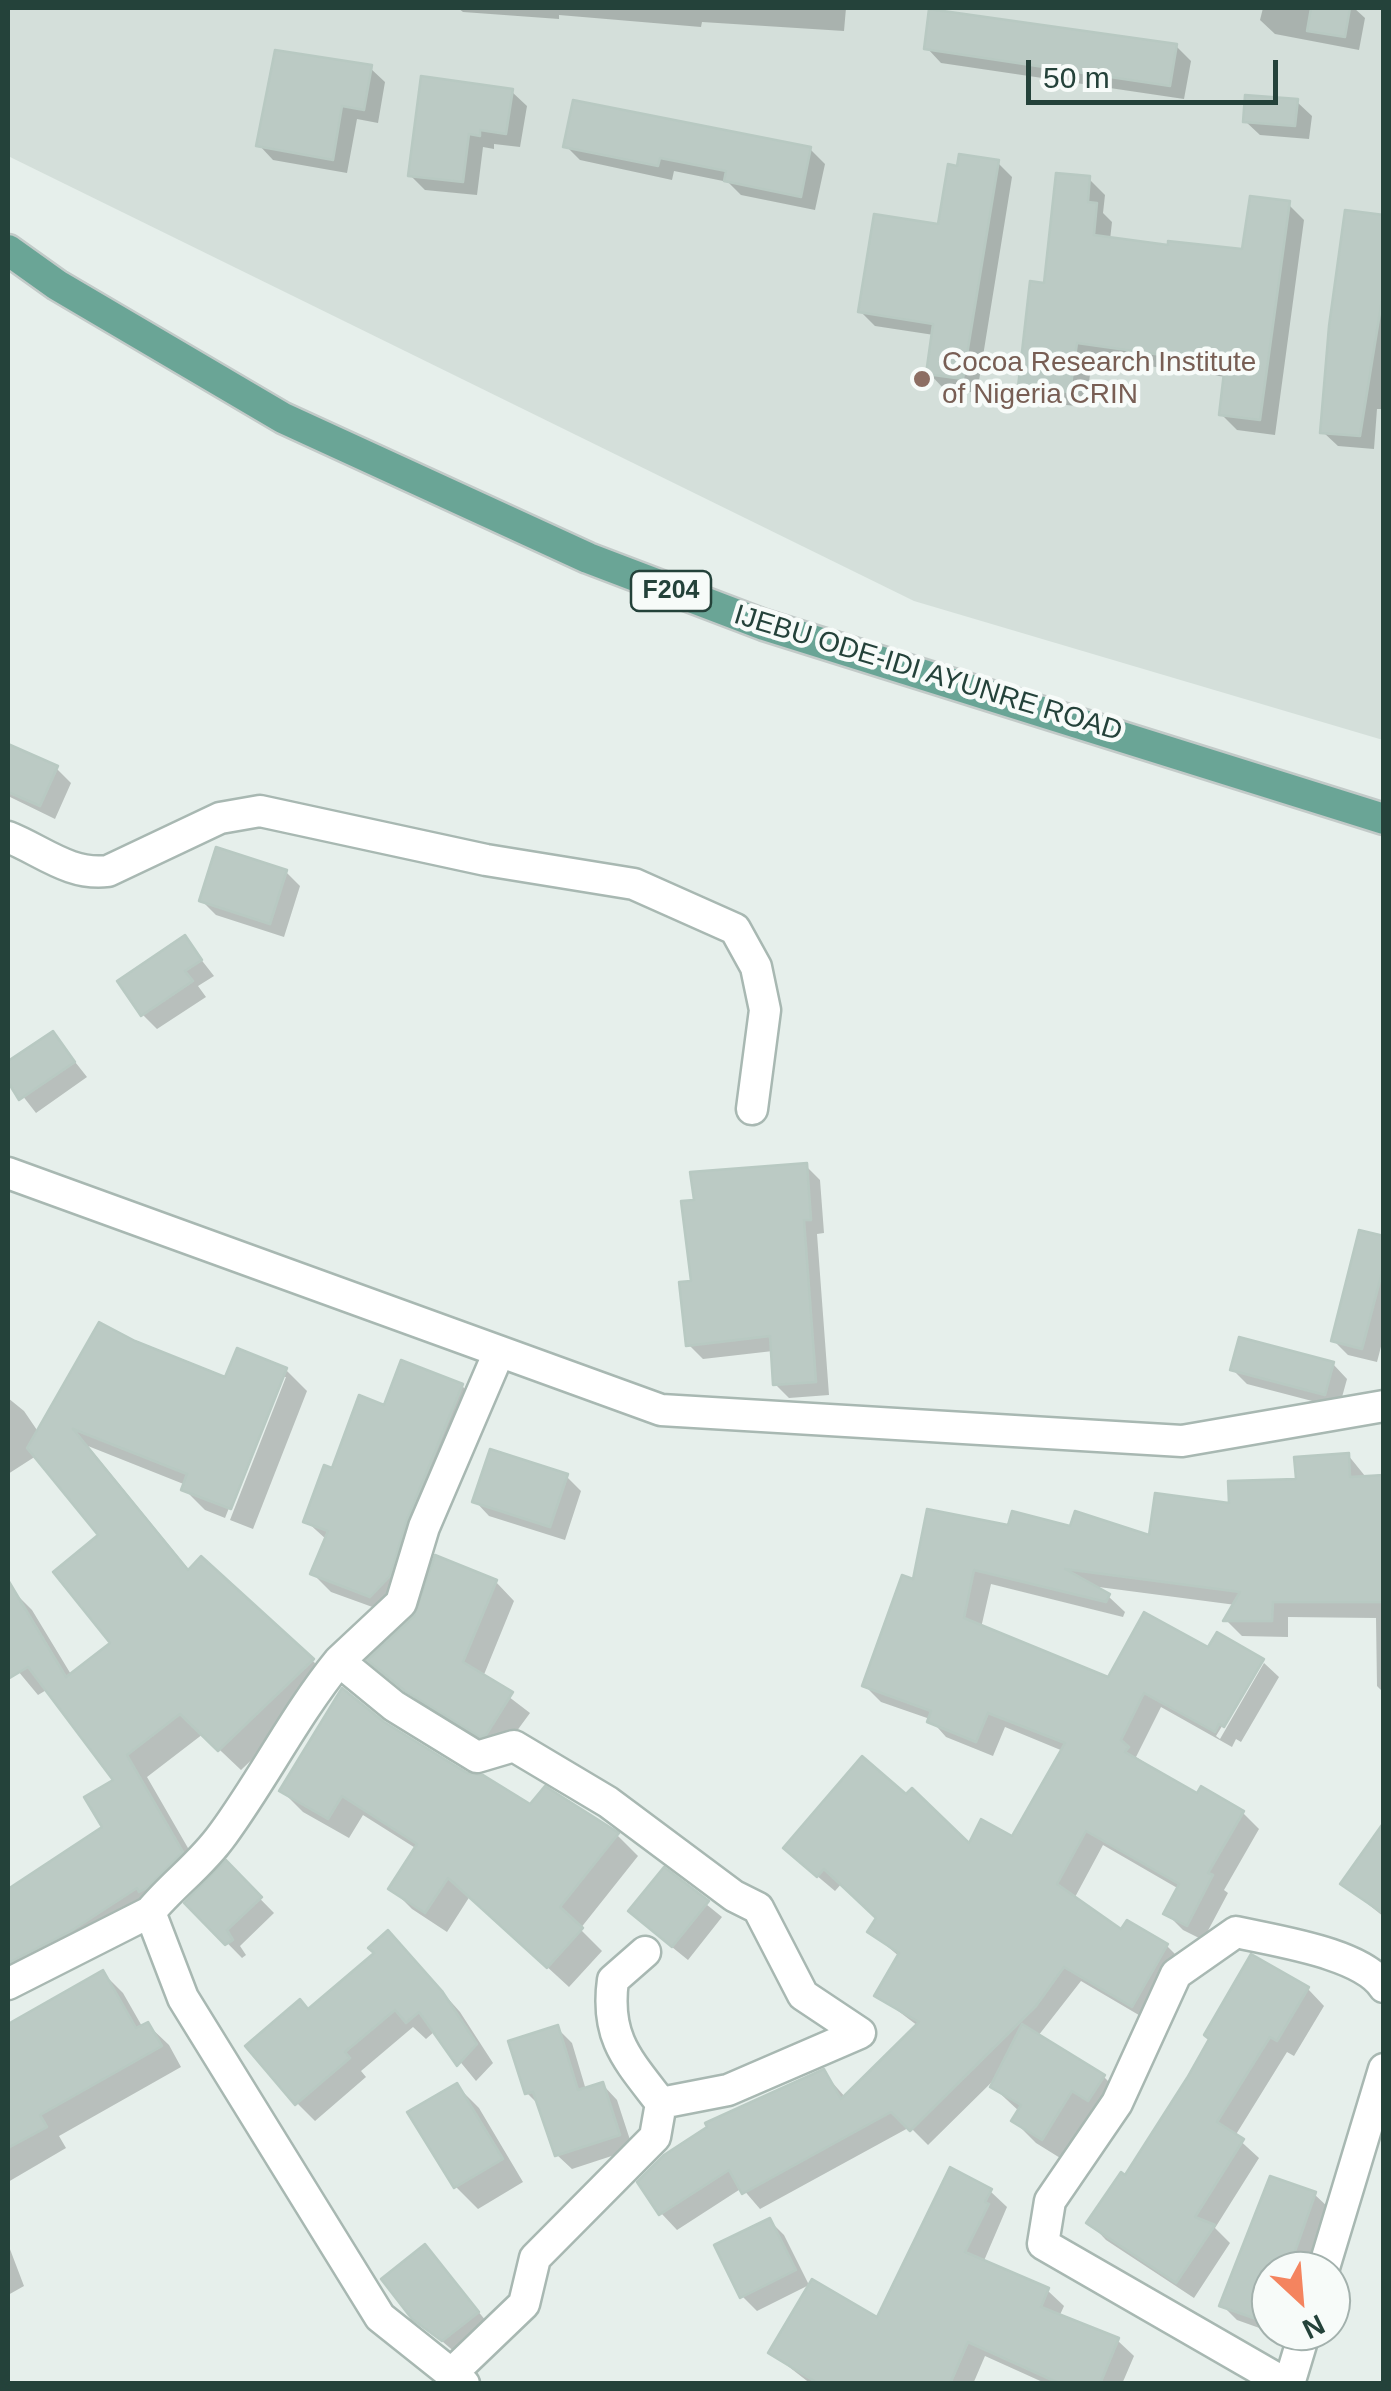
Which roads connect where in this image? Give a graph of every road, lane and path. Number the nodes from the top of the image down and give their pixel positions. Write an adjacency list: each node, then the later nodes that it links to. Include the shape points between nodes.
1 (8, 250): 2 (main road, IJEBU ODE-IDI AYUNRE ROAD / F204, via 283,418 588,558 764,625)
2 (1384, 819)
3 (8, 837): 4 (street, via 92,873 220,818 260,811 634,884 735,929 756,967 765,1010)
4 (752, 1109)
5 (8, 1173): 6 (street)
6 (498, 1352): 7 (street, via 660,1410 1182,1440); 8 (street, via 419,1540 401,1603)
7 (1384, 1406)
8 (339, 1661): 9 (street, via 220,1838); 14 (street, via 394,1706 477,1757 514,1746 608,1802 752,1903 803,1995 860,2033 728,2090)
9 (150, 1912): 11 (street); 17 (street, via 184,1998 380,2317)
10 (645, 1952): 14 (street, via 613,1980 609,2008 618,2046)
11 (8, 1984)
12 (1384, 1987): 18 (street, via 1375,1972 1236,1932 1176,1974 1116,2103 1050,2201 1043,2244)
13 (1384, 2070): 15 (street)
14 (661, 2103): 17 (street, via 654,2137 535,2258 524,2304)
15 (1329, 2251)
16 (1299, 2351): 18 (street)
17 (457, 2379)
18 (1288, 2384)

